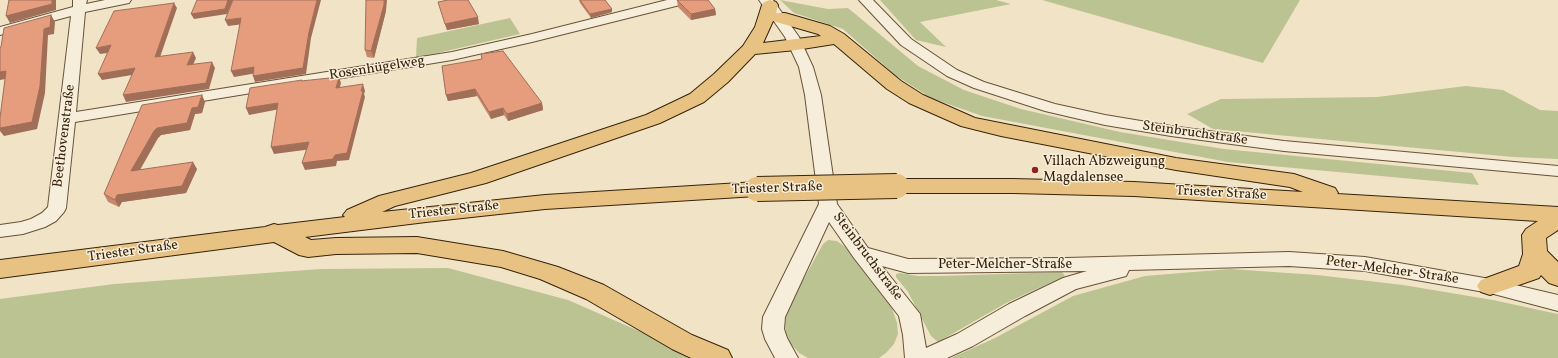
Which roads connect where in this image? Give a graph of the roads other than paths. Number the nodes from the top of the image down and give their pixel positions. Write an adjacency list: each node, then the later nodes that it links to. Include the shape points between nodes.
1 (124, 0): 4 (street)
2 (683, 0): 10 (street, Rosenhügelweg, via 452,56)
3 (866, 0): 11 (street, Steinbruchstraße, via 906,42 952,73 994,91 1051,108 1171,131 1276,145)
4 (80, 4): 6 (street); 10 (street, Beethovenstraße)
5 (772, 7): 7 (main road); 8 (street, Steinbruchstraße); 9 (main road)
6 (0, 31)
7 (838, 38): 8 (main road); 12 (main road, via 916,100 968,122 1168,163 1294,181)
8 (796, 45): 9 (main road); 13 (street, Steinbruchstraße, via 806,67 813,95)
9 (750, 49): 16 (main road, via 697,98 653,119 478,178 387,201)
10 (68, 118): 17 (street, Beethovenstraße, via 56,208 49,217 38,224)
11 (1558, 171)
12 (1349, 201): 14 (main road, Triester Straße); 16 (main road, Triester Straße, bridge, via 1134,189 1013,186 757,189 545,202)
13 (828, 204): 19 (street, Steinbruchstraße); 27 (street, via 774,317 773,329 776,339)
14 (1558, 215)
15 (1558, 220): 20 (main road, via 1534,234)
16 (332, 225): 18 (main road, Triester Straße)
17 (0, 231)
18 (274, 232): 22 (main road, Triester Straße); 26 (main road, via 308,249 417,245 503,259 548,273 594,292 682,342)
19 (861, 253): 21 (street, Peter-Melcher-Straße, via 908,266); 28 (street, Steinbruchstraße, via 909,314)
20 (1534, 254): 23 (main road); 24 (main road, via 1530,272)
21 (1151, 263): 24 (street, Peter-Melcher-Straße, via 1289,259 1365,264); 29 (street, Peter-Melcher-Straße, via 1070,283 965,340)
22 (0, 269)
23 (1558, 277)
24 (1490, 286): 25 (street, Peter-Melcher-Straße)
25 (1558, 303)
26 (718, 358)
27 (787, 358)
28 (916, 358)
29 (926, 358)

